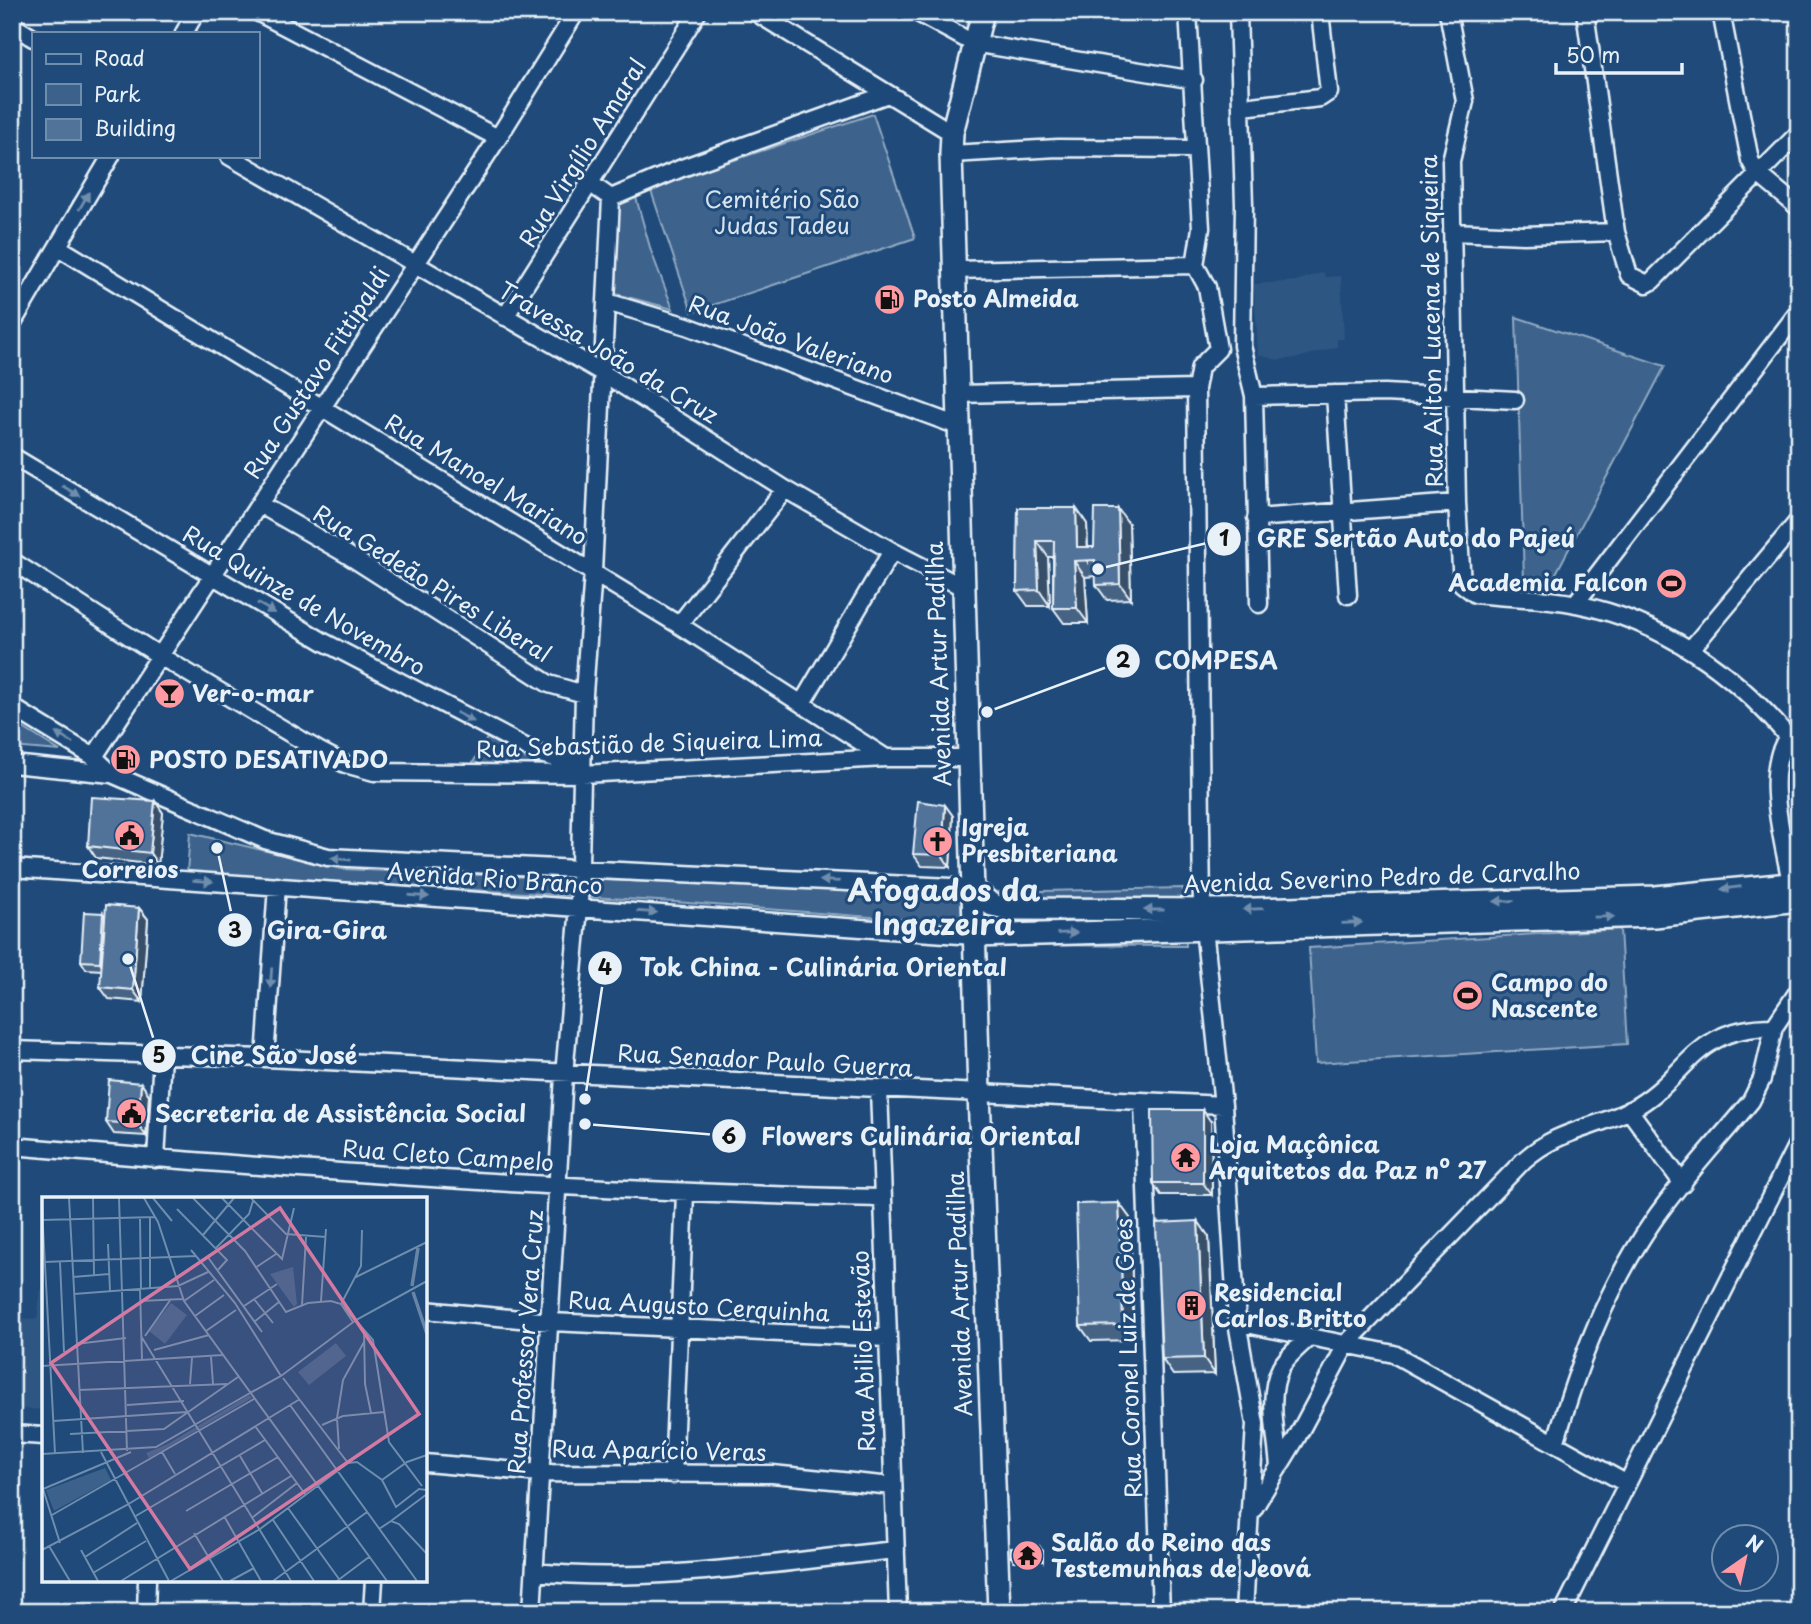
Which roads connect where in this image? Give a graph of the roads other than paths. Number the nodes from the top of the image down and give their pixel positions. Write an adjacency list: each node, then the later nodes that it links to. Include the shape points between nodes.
1 (196, 12): 15 (street)
2 (257, 12): 23 (street)
3 (576, 12): 23 (street, Rua Gustavo Fittipaldi)
4 (698, 12): 29 (street, Rua Virgílio Amaral)
5 (755, 12): 19 (street)
6 (916, 12): 17 (street)
7 (983, 12): 17 (main road, Avenida Artur Padilha)
8 (1188, 12): 18 (street)
9 (1238, 12): 20 (street)
10 (1321, 12): 20 (street, via 1329,92 1320,98)
11 (1448, 12): 32 (street, Rua Ailton Lucena de Siqueira, via 1464,93 1451,160)
12 (1585, 12): 33 (street)
13 (1721, 12): 28 (street, via 1746,151)
14 (12, 25): 16 (street)
15 (185, 32)
16 (32, 37)
17 (972, 43): 18 (street); 21 (main road, Avenida Artur Padilha)
18 (1194, 80): 24 (street)
19 (888, 94): 21 (street); 30 (street)
20 (1242, 107): 42 (street)
21 (952, 132): 25 (main road, Avenida Artur Padilha)
22 (1799, 133): 28 (street)
23 (498, 138): 35 (street, Rua Gustavo Fittipaldi)
24 (1195, 149): 25 (street, via 1058,148); 36 (street, via 1201,228)
25 (951, 154): 37 (main road, Avenida Artur Padilha)
26 (110, 158): 34 (street, one-way to 26)
27 (232, 158): 35 (street, Travessa João da Cruz)
28 (1757, 173): 31 (street); 33 (street, via 1652,281 1642,284 1629,275)
29 (591, 184): 30 (street); 40 (street, Rua Virgílio Amaral)
30 (611, 198): 38 (street, Rua Professor Vera Cruz)
31 (1799, 208)
32 (1452, 232): 33 (street); 48 (street, Rua Ailton Lucena de Siqueira)
33 (1616, 232)
34 (58, 247): 41 (street); 51 (street, Rua Manoel Mariano)
35 (413, 265): 40 (street, Travessa João da Cruz); 51 (street, Rua Gustavo Fittipaldi)
36 (1195, 265): 37 (street); 43 (street, via 1207,287)
37 (953, 270): 46 (main road, Avenida Artur Padilha)
38 (607, 302): 44 (street, Rua Professor Vera Cruz); 52 (street, Rua João Valeriano, via 687,326)
39 (1799, 311): 67 (street)
40 (505, 317): 44 (street, Travessa João da Cruz)
41 (12, 324)
42 (1242, 346): 43 (street); 49 (street)
43 (1218, 349): 45 (street, via 1200,367)
44 (603, 373): 54 (street, Travessa João da Cruz); 62 (street, Rua Professor Vera Cruz)
45 (1196, 389): 46 (street); 88 (street)
46 (957, 394): 52 (main road, Avenida Artur Padilha)
47 (1335, 394): 48 (street); 49 (street); 57 (street)
48 (1455, 395): 50 (street); 55 (street, Rua Ailton Lucena de Siqueira)
49 (1254, 396): 58 (street)
50 (1515, 400)
51 (321, 407): 56 (street, Rua Gustavo Fittipaldi); 62 (street, Rua Manoel Mariano)
52 (958, 426): 64 (main road, Avenida Artur Padilha)
53 (12, 456): 63 (street, Rua Quinze de Novembro, one-way to 63)
54 (785, 489): 60 (street, Travessa João da Cruz); 68 (street)
55 (1457, 503): 57 (street); 67 (street, Rua Ailton Lucena de Siqueira, via 1460,576 1467,591)
56 (259, 504): 63 (street, Rua Gustavo Fittipaldi); 71 (street, Rua Gedeão Pires Liberal, via 549,684)
57 (1342, 510): 58 (street); 65 (street)
58 (1256, 518): 66 (street)
59 (1799, 520): 69 (street)
60 (892, 551): 64 (street, Travessa João da Cruz); 72 (street)
61 (12, 561): 70 (street, Rua Sebastião de Siqueira Lima)
62 (593, 572): 68 (street, Rua Manoel Mariano); 71 (street, Rua Professor Vera Cruz)
63 (212, 577): 70 (street, Rua Gustavo Fittipaldi); 80 (street, Rua Quinze de Novembro, one-way to 80, via 484,727)
64 (964, 588): 77 (main road, Avenida Artur Padilha)
65 (1348, 595)
66 (1259, 604)
67 (1575, 604): 69 (street, via 1648,628)
68 (679, 625): 72 (street, Rua Manoel Mariano)
69 (1691, 649): 74 (street, via 1745,689)
70 (160, 656): 75 (street, Rua Gustavo Fittipaldi); 80 (street, Rua Sebastião de Siqueira Lima, via 318,750 374,772)
71 (584, 694): 80 (street, Rua Professor Vera Cruz)
72 (802, 703): 76 (street, Rua Manoel Mariano)
73 (12, 707): 75 (street, one-way to 73)
74 (1793, 734): 78 (street); 86 (street, via 1779,749 1775,780)
75 (94, 757): 81 (street)
76 (886, 758): 77 (street, Rua Sebastião de Siqueira Lima); 80 (street, Rua Sebastião de Siqueira Lima)
77 (968, 758): 85 (main road, Avenida Artur Padilha)
78 (1799, 760)
79 (12, 764): 81 (street)
80 (582, 770): 83 (street, Rua Professor Vera Cruz)
81 (113, 774): 83 (street, Avenida Rio Branco, one-way to 81, via 328,857 265,840)
82 (12, 868): 84 (street, Avenida Rio Branco, one-way to 84)
83 (581, 872): 85 (street, Avenida Rio Branco, one-way to 83); 87 (street, Rua Professor Vera Cruz)
84 (277, 886): 87 (street, Avenida Rio Branco, one-way to 87); 94 (street, one-way to 94)
85 (972, 888): 88 (main road, Avenida Severino Pedro de Carvalho, one-way to 85, via 1011,909 992,905); 89 (main road, Avenida Artur Padilha)
86 (1796, 889): 88 (main road, Avenida Severino Pedro de Carvalho, via 1769,901 1655,916)
87 (579, 907): 89 (street, Avenida Rio Branco, one-way to 89); 95 (street, Rua Professor Vera Cruz)
88 (1213, 919): 89 (main road, Avenida Severino Pedro de Carvalho, one-way to 88); 99 (street)
89 (975, 936): 97 (main road, Avenida Artur Padilha)
90 (1799, 990): 91 (street)
91 (1774, 1027): 100 (street, via 1745,1027 1724,1034); 104 (street, via 1762,1079 1751,1101)
92 (12, 1050): 93 (street, Rua Senador Paulo Guerra)
93 (162, 1056): 94 (street, Rua Senador Paulo Guerra); 103 (street)
94 (265, 1058): 95 (street, Rua Senador Paulo Guerra)
95 (564, 1075): 96 (street, Rua Senador Paulo Guerra); 105 (street, Rua Professor Vera Cruz)
96 (879, 1089): 97 (street, Rua Senador Paulo Guerra); 107 (street, Rua Abilio Estevão)
97 (979, 1093): 98 (street, Rua Senador Paulo Guerra); 133 (main road, Avenida Artur Padilha)
98 (1143, 1102): 99 (street, Rua Senador Paulo Guerra); 134 (street, Rua Coronel Luiz de Goes)
99 (1223, 1105): 110 (street)
100 (1629, 1110): 104 (street); 114 (street, via 1540,1146)
101 (1799, 1140): 122 (street)
102 (12, 1146): 103 (street, Rua Cleto Campelo)
103 (156, 1158): 105 (street, Rua Cleto Campelo)
104 (1683, 1184): 117 (street, via 1626,1264 1586,1345)
105 (559, 1186): 106 (street, Rua Cleto Campelo); 109 (street, Rua Professor Vera Cruz)
106 (685, 1194): 107 (street, Rua Cleto Campelo); 111 (street)
107 (882, 1198): 112 (street, Rua Abilio Estevão)
108 (427, 1310): 109 (street, Rua Augusto Cerquinha)
109 (551, 1322): 111 (street, Rua Augusto Cerquinha); 120 (street, Rua Professor Vera Cruz)
110 (1237, 1322): 113 (street); 124 (street, via 1255,1424)
111 (679, 1329): 112 (street, Rua Augusto Cerquinha); 121 (street)
112 (886, 1338): 123 (street, Rua Abilio Estevão)
113 (1308, 1338): 114 (street); 119 (street, via 1282,1367 1276,1382)
114 (1347, 1343): 117 (street, via 1394,1354); 119 (street)
115 (12, 1434): 116 (street)
116 (42, 1436)
117 (1555, 1444): 122 (street)
118 (427, 1462): 120 (street, Rua Aparício Veras)
119 (1279, 1467): 124 (street)
120 (540, 1473): 121 (street, Rua Aparício Veras); 126 (street, Rua Professor Vera Cruz)
121 (673, 1475): 123 (street, Rua Aparício Veras, via 772,1474)
122 (1627, 1484): 136 (street)
123 (892, 1486): 125 (street, Rua Abilio Estevão)
124 (1249, 1516): 135 (street)
125 (896, 1550): 126 (street, via 697,1571 612,1576); 132 (street, Rua Abilio Estevão)
126 (535, 1572): 131 (street, Rua Professor Vera Cruz)
127 (147, 1582): 129 (street)
128 (374, 1582): 130 (street)
129 (146, 1612)
130 (372, 1612)
131 (532, 1612)
132 (898, 1612)
133 (999, 1612)
134 (1161, 1612)
135 (1244, 1612)
136 (1563, 1612)

